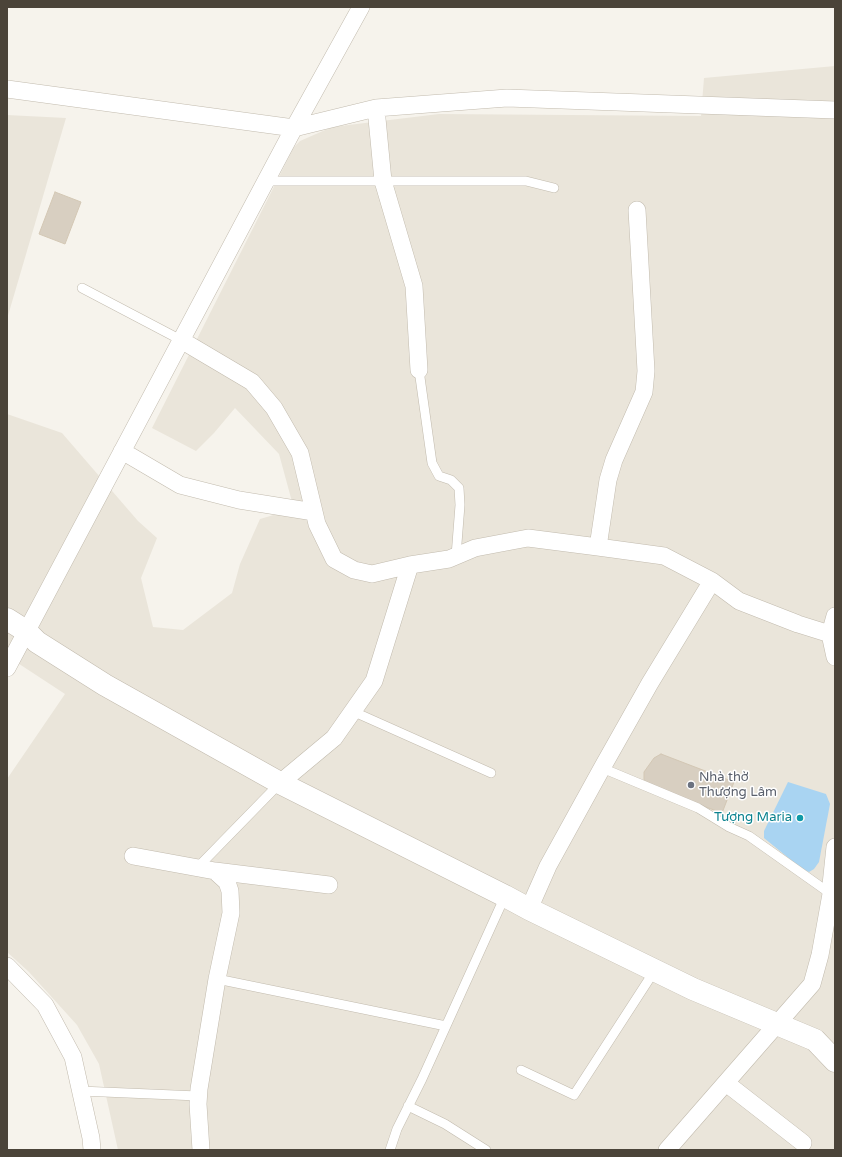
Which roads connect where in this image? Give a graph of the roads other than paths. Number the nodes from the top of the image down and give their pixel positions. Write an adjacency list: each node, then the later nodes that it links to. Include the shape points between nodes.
1 (361, 7): 5 (street)
2 (7, 89): 5 (street)
3 (376, 108): 4 (street, via 507,98); 5 (street); 7 (street)
4 (835, 110)
5 (294, 128): 6 (street)
6 (266, 181): 7 (lane); 11 (street)
7 (383, 181): 8 (lane, via 526,181); 12 (street, via 414,286)
8 (554, 188)
9 (637, 210): 15 (street, via 646,370 644,392 610,473)
10 (82, 288): 11 (lane)
11 (181, 340): 13 (street); 14 (street, via 252,382 274,408 300,453)
12 (419, 370): 16 (lane, via 432,463 439,476 451,480 459,488)
13 (122, 451): 14 (street, via 180,485 239,500); 21 (street)
14 (314, 512): 17 (street, via 334,559 354,570 372,574)
15 (598, 547): 16 (street, via 528,538 475,548); 18 (street, via 664,556)
16 (456, 556): 17 (street)
17 (410, 565): 25 (street, via 374,681)
18 (712, 581): 22 (street, via 739,601); 26 (street)
19 (835, 616): 22 (street)
20 (7, 619): 21 (street)
21 (26, 631): 24 (street); 28 (street, via 38,642 106,685)
22 (830, 634): 23 (street)
23 (835, 657)
24 (7, 668)
25 (352, 711): 27 (lane); 28 (street, via 334,738)
26 (602, 768): 34 (lane, via 698,808 749,836); 36 (street, via 548,866)
27 (491, 773)
28 (280, 783): 31 (lane); 35 (street)
29 (835, 847): 34 (street)
30 (133, 856): 31 (street)
31 (197, 868): 32 (street)
32 (215, 871): 33 (street); 39 (street, via 227,882 231,908)
33 (329, 885)
34 (832, 889): 40 (street, via 812,984)
35 (505, 896): 36 (street); 41 (lane)
36 (529, 910): 38 (street)
37 (7, 966): 45 (street, via 45,1005 73,1057)
38 (655, 970): 40 (street, via 693,989); 43 (lane, via 574,1095)
39 (217, 978): 41 (lane); 46 (street)
40 (778, 1024): 42 (street, via 815,1040); 44 (street)
41 (446, 1026): 47 (lane)
42 (835, 1061)
43 (521, 1070)
44 (726, 1083): 48 (street); 53 (street)
45 (80, 1091): 46 (lane); 49 (street)
46 (198, 1096): 50 (street)
47 (408, 1106): 51 (lane); 52 (lane, via 445,1124)
48 (803, 1143)
49 (92, 1150)
50 (201, 1150)
51 (390, 1150)
52 (486, 1150)
53 (667, 1150)

